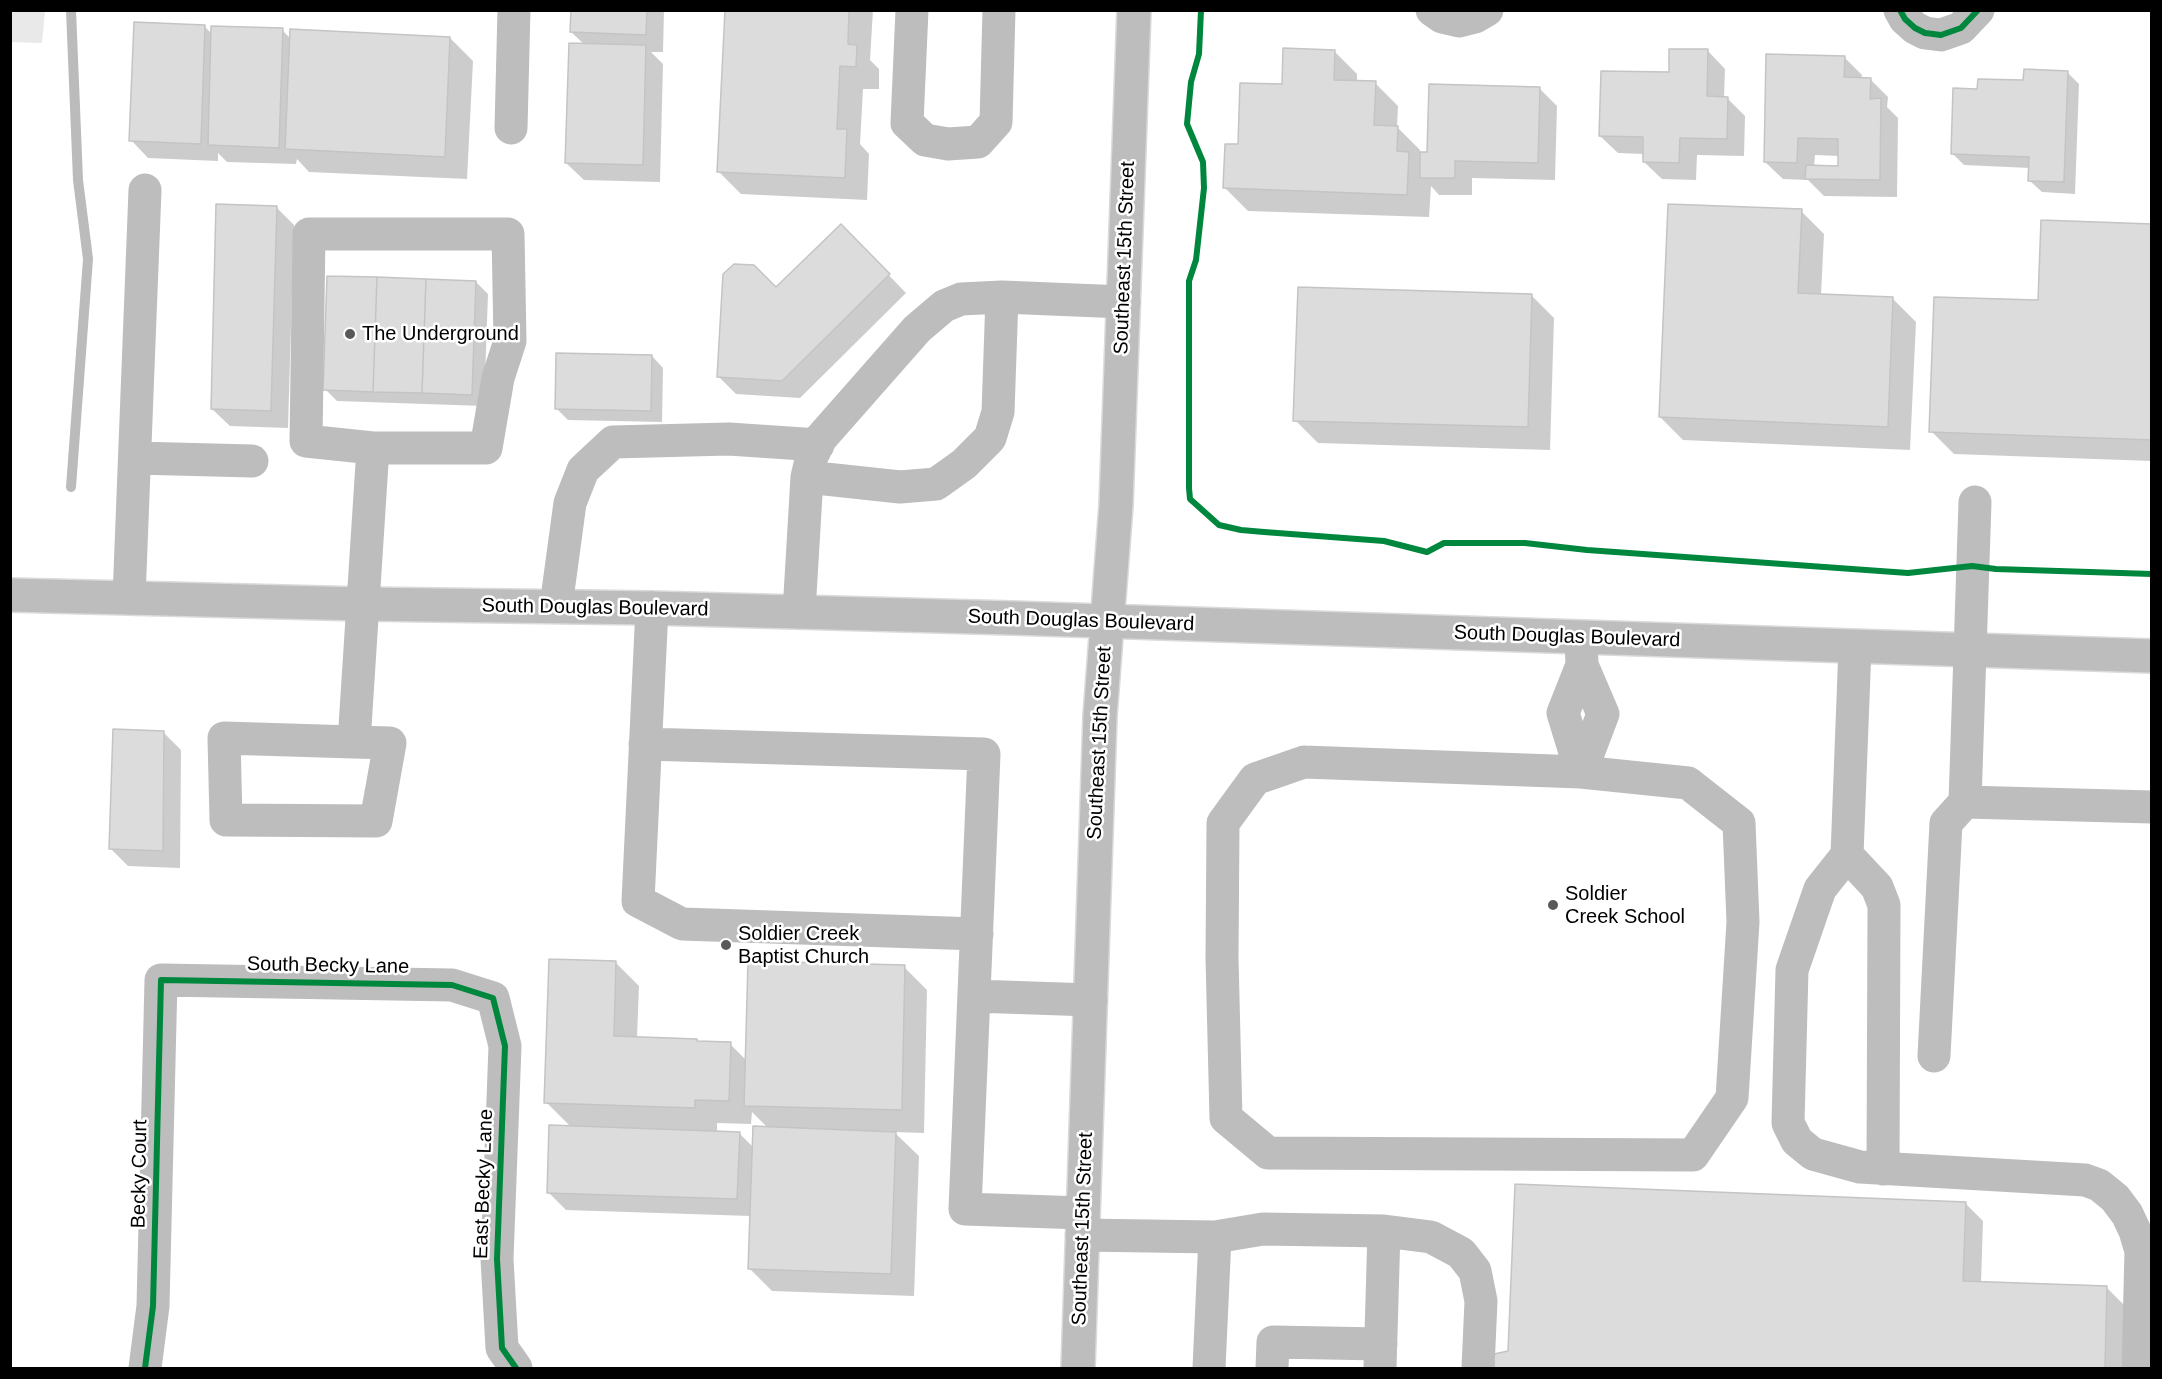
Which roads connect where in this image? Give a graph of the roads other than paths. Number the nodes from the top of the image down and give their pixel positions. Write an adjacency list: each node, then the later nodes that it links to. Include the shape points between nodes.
1 (514, 10): 9 (main road)
2 (912, 10): 3 (main road, via 907,123 925,140 948,144 978,142 996,122)
3 (999, 10)
4 (1134, 10): 12 (main road, Southeast 15th Street)
5 (1432, 10): 6 (main road, via 1459,21)
6 (1487, 10)
7 (1900, 10): 8 (main road, via 1916,28 1941,35 1961,28)
8 (1977, 10)
9 (511, 128)
10 (145, 190): 15 (main road)
11 (1002, 297): 12 (main road); 13 (main road, via 961,299 944,306 917,329); 17 (main road, via 998,412 990,438 964,464 936,484 900,487)
12 (1124, 302): 25 (main road, Southeast 15th Street)
13 (818, 445): 17 (main road); 22 (main road, via 729,439 613,442 583,470 570,503)
14 (373, 448): 14 (main road, via 486,448 498,378 510,341 508,234 309,234 306,441); 21 (main road)
15 (135, 458): 16 (main road); 20 (main road)
16 (252, 461)
17 (807, 477): 24 (main road)
18 (1975, 502): 28 (main road)
19 (10, 595): 20 (main road, South Douglas Boulevard)
20 (129, 598): 21 (main road, South Douglas Boulevard)
21 (362, 604): 22 (main road, South Douglas Boulevard); 30 (main road)
22 (556, 606): 23 (main road, South Douglas Boulevard)
23 (652, 608): 24 (main road, South Douglas Boulevard); 31 (main road)
24 (799, 612): 25 (main road, South Douglas Boulevard)
25 (1107, 621): 27 (main road, South Douglas Boulevard); 40 (main road, Southeast 15th Street)
26 (1855, 647): 27 (main road, South Douglas Boulevard); 28 (main road, South Douglas Boulevard); 35 (main road)
27 (1581, 651): 32 (main road, via 1603,714)
28 (1970, 651): 29 (main road, South Douglas Boulevard); 33 (main road)
29 (2151, 656)
30 (354, 742): 30 (main road, via 224,738 226,820 376,821 390,743)
31 (645, 744): 36 (main road, via 638,901 682,924); 36 (main road, via 984,754)
32 (1581, 772): 32 (main road, via 1304,762 1255,779 1223,823 1226,1118 1268,1154 1693,1155 1732,1098 1743,922 1739,823 1689,783)
33 (1965, 802): 34 (main road); 41 (main road, via 1946,823)
34 (2151, 807)
35 (1847, 855): 42 (main road, via 1877,887 1884,905); 42 (main road, via 1820,890 1792,970 1787,1115 1797,1141 1813,1154)
36 (976, 934): 38 (main road)
37 (161, 980): 39 (main road, South Becky Lane, via 452,985); 47 (main road, Becky Court, via 153,1306)
38 (974, 996): 40 (main road); 43 (main road, via 964,1209)
39 (493, 998): 48 (main road, East Becky Lane, via 505,1046 497,1259 502,1348)
40 (1091, 1000): 43 (main road, Southeast 15th Street)
41 (1934, 1056)
42 (1883, 1169): 53 (main road, via 2085,1180 2099,1185 2127,1214 2141,1251)
43 (1083, 1224): 45 (main road); 49 (main road, Southeast 15th Street)
44 (1384, 1231): 45 (main road, via 1263,1229); 46 (main road); 52 (main road, via 1431,1237 1461,1252 1475,1271 1481,1301)
45 (1215, 1237): 50 (main road)
46 (1380, 1356): 51 (main road, via 1273,1342)
47 (145, 1368)
48 (516, 1368)
49 (1078, 1368)
50 (1209, 1368)
51 (1272, 1368)
52 (1478, 1368)
53 (2138, 1368)

